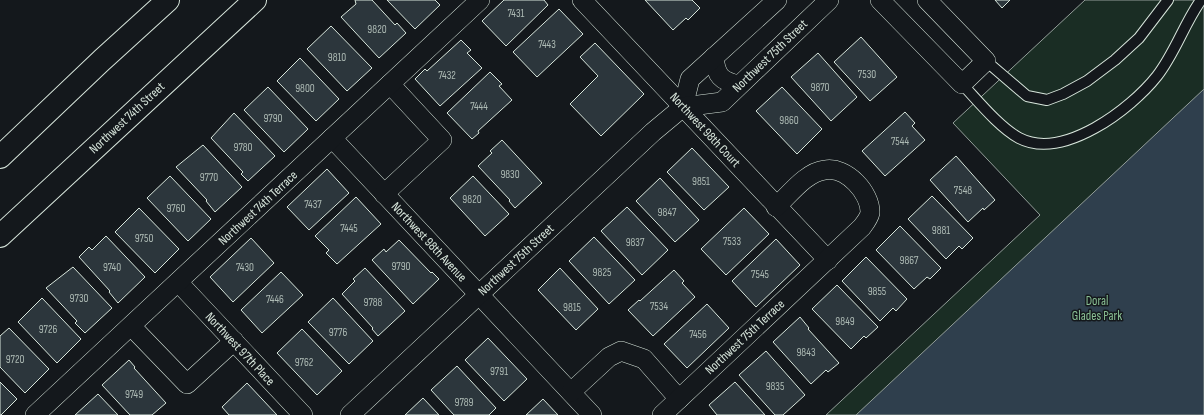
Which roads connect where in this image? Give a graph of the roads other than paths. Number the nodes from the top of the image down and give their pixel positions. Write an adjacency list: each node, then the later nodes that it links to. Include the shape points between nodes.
1 (168, 0): 18 (main road)
2 (255, 0): 21 (main road, Northwest 74th Street)
3 (480, 0): 13 (street, Northwest 74th Terrace)
4 (777, 0): 11 (street)
5 (829, 0): 15 (street, Northwest 75th Street)
6 (880, 0): 14 (street)
7 (927, 0): 12 (street)
8 (1168, 0): 12 (lane, via 1139,38 1115,60 1087,81 1047,100 1027,96)
9 (1201, 0): 14 (lane, via 1173,53 1157,76 1127,107 1083,134 1036,143 1020,138 1004,127)
10 (585, 1): 16 (street, Northwest 98th Court)
11 (714, 57): 15 (street, via 715,70 721,78 728,83); 16 (street, via 690,78)
12 (986, 61): 14 (street)
13 (390, 84): 17 (street, Northwest 74th Terrace); 19 (street, via 442,140)
14 (962, 84)
15 (739, 85): 16 (street, Northwest 75th Street, via 722,102)
16 (683, 107): 20 (street, Northwest 98th Court); 24 (street, Northwest 75th Street, via 652,132)
17 (332, 138): 19 (street, Northwest 98th Avenue); 23 (street, Northwest 74th Terrace)
18 (0, 158)
19 (384, 194): 24 (street, Northwest 98th Avenue)
20 (776, 206): 22 (street, Northwest 98th Court); 22 (street, via 810,175 826,169 838,170 852,179 864,193 870,215 862,227)
21 (0, 236)
22 (828, 260): 28 (street, Northwest 75th Terrace)
23 (178, 282): 25 (street, Northwest 74th Terrace); 26 (street, Northwest 97th Place)
24 (478, 295): 27 (street, Northwest 98th Avenue); 31 (street, Northwest 75th Street)
25 (131, 326): 26 (street, via 187,384); 29 (street, Northwest 74th Terrace)
26 (234, 341): 30 (street, Northwest 97th Place)
27 (571, 392): 28 (street, via 610,357 621,352 644,359); 32 (street, Northwest 98th Avenue)
28 (679, 399): 33 (street, Northwest 75th Terrace)
29 (35, 415)
30 (303, 415)
31 (350, 415)
32 (592, 415)
33 (662, 415)

